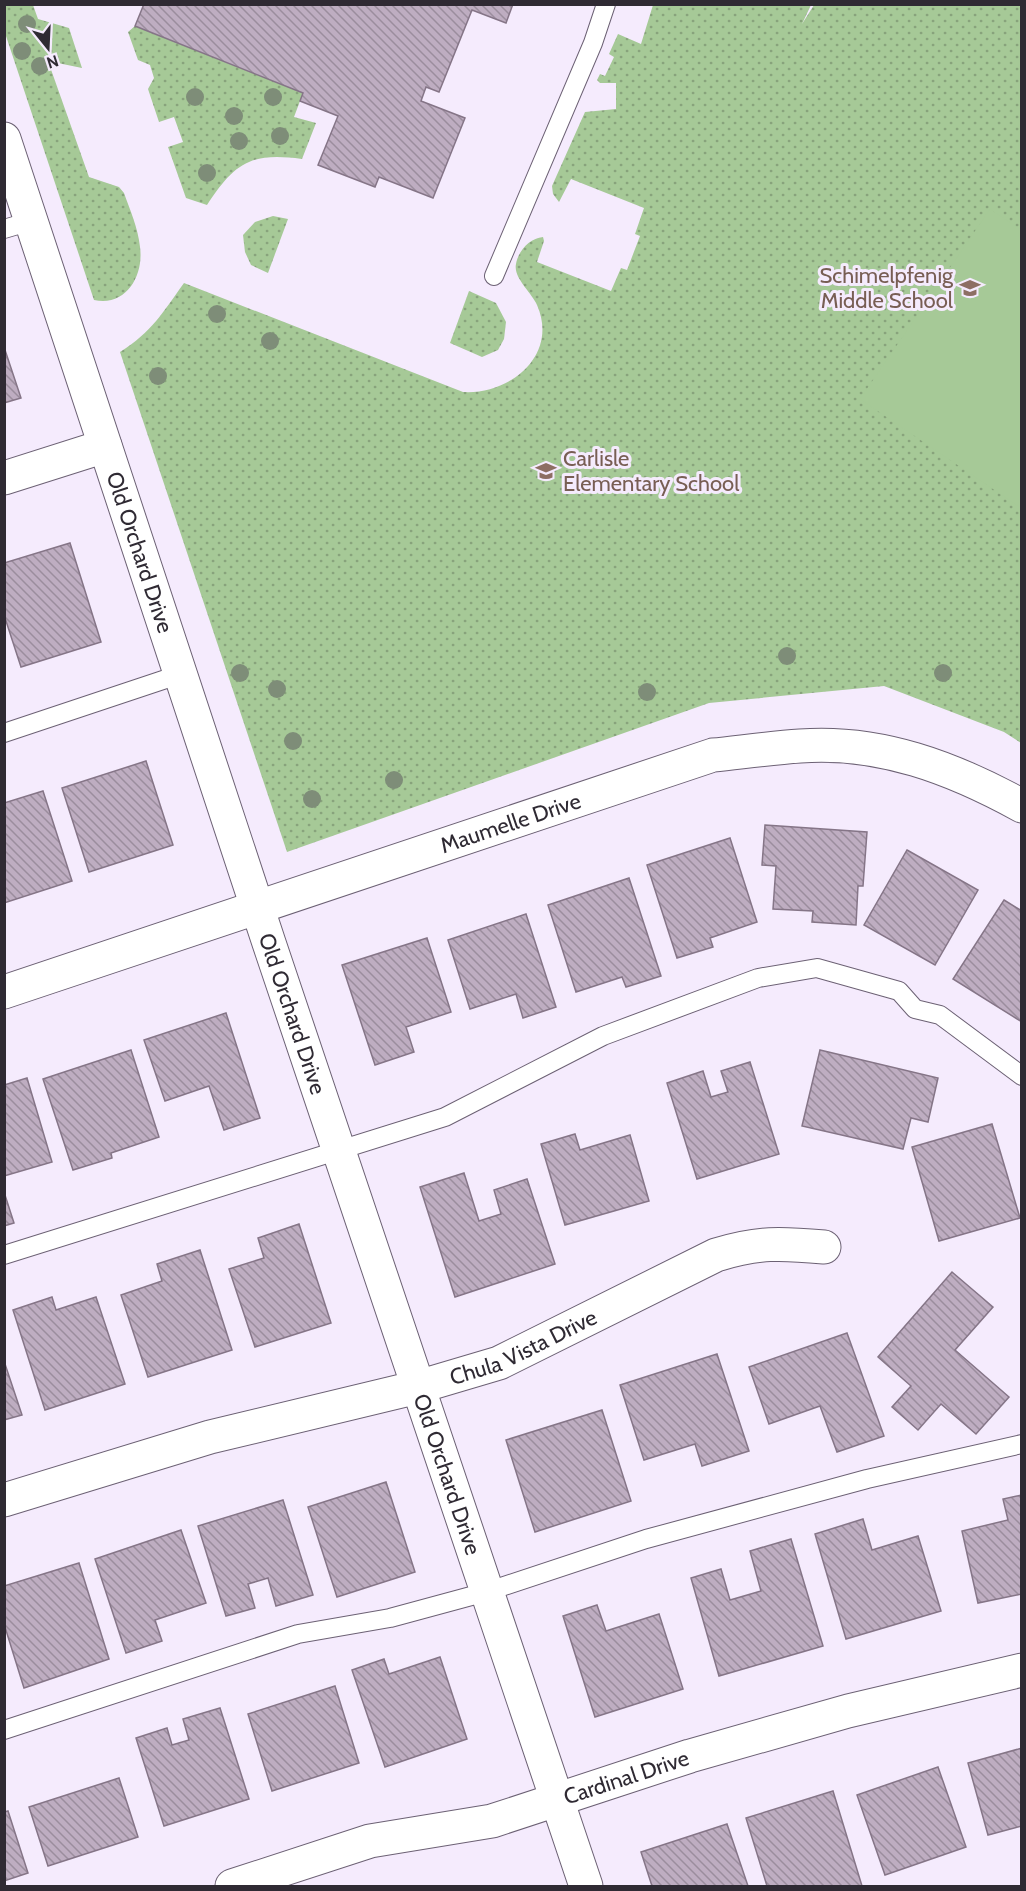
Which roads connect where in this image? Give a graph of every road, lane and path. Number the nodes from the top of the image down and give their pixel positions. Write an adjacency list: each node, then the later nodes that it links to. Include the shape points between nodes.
1 (606, 4): 4 (lane)
2 (4, 139): 3 (street, Old Orchard Drive)
3 (18, 225): 5 (street, Old Orchard Drive)
4 (494, 276)
5 (105, 446): 6 (street); 7 (street, Old Orchard Drive)
6 (4, 478)
7 (181, 674): 8 (lane); 10 (street, Old Orchard Drive)
8 (4, 733)
9 (1022, 806): 10 (street, Maumelle Drive, via 974,780 916,758 858,747 802,746 713,755)
10 (258, 909): 11 (street, Maumelle Drive); 13 (street, Old Orchard Drive)
11 (4, 992)
12 (1022, 1076): 13 (lane, via 940,1015 915,1008 899,991 817,968 758,978 603,1036 445,1117)
13 (340, 1151): 15 (lane); 16 (street, Old Orchard Drive)
14 (824, 1247): 16 (street, Chula Vista Drive, via 773,1242 716,1255 500,1363)
15 (4, 1255)
16 (418, 1388): 18 (street, Chula Vista Drive, via 210,1437); 19 (street, Old Orchard Drive)
17 (1022, 1444): 19 (lane, via 867,1479 646,1539)
18 (4, 1500)
19 (486, 1593): 21 (lane, via 390,1618 298,1634); 22 (street, Old Orchard Drive)
20 (1022, 1670): 22 (street, Cardinal Drive, via 848,1711)
21 (4, 1730)
22 (558, 1799): 23 (street, Cardinal Drive, via 492,1821 370,1841); 24 (street, Old Orchard Drive)
23 (232, 1887)
24 (586, 1887)

